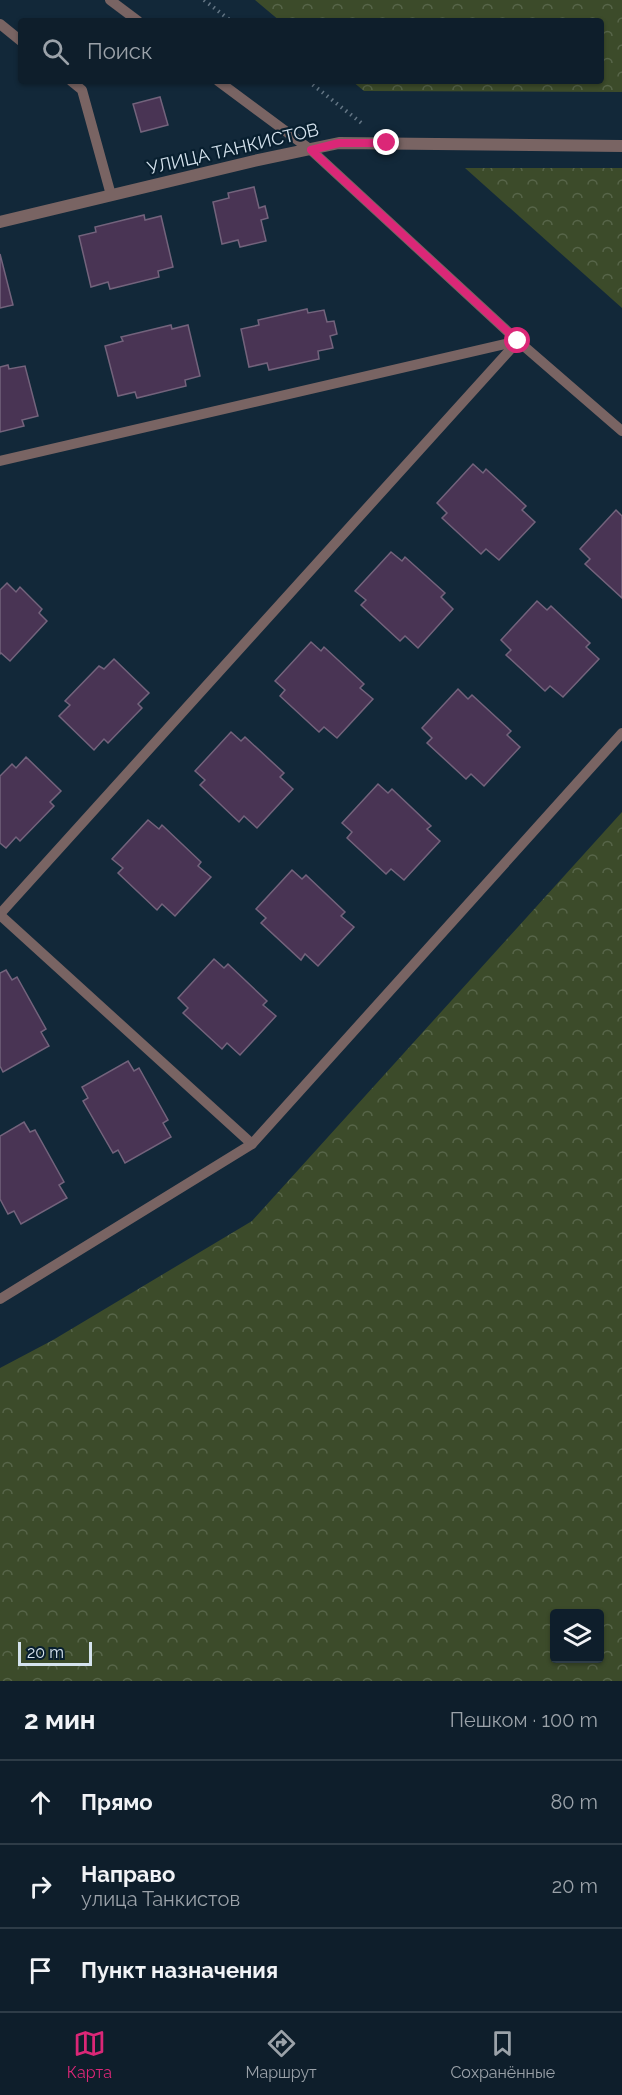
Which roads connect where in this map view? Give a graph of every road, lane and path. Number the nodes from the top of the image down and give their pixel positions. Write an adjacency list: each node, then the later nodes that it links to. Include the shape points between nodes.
1 (110, 0): 3 (lane)
2 (204, 0): 4 (path)
3 (134, 18)
4 (227, 18)
5 (0, 24): 6 (lane)
6 (18, 39)
7 (75, 84): 13 (lane, via 82,90)
8 (223, 84): 12 (lane)
9 (312, 84): 10 (path)
10 (387, 143): 11 (street, УЛИЦА ТАНКИСТОВ); 12 (street, УЛИЦА ТАНКИСТОВ, via 339,143)
11 (622, 146)
12 (311, 150): 13 (street, УЛИЦА ТАНКИСТОВ); 15 (lane)
13 (111, 195): 14 (street, УЛИЦА ТАНКИСТОВ)
14 (0, 222)
15 (518, 341): 16 (lane); 17 (lane); 19 (lane)
16 (622, 431)
17 (0, 461)
18 (622, 732): 20 (lane)
19 (0, 914): 20 (lane)
20 (252, 1144): 21 (lane)
21 (0, 1299)

